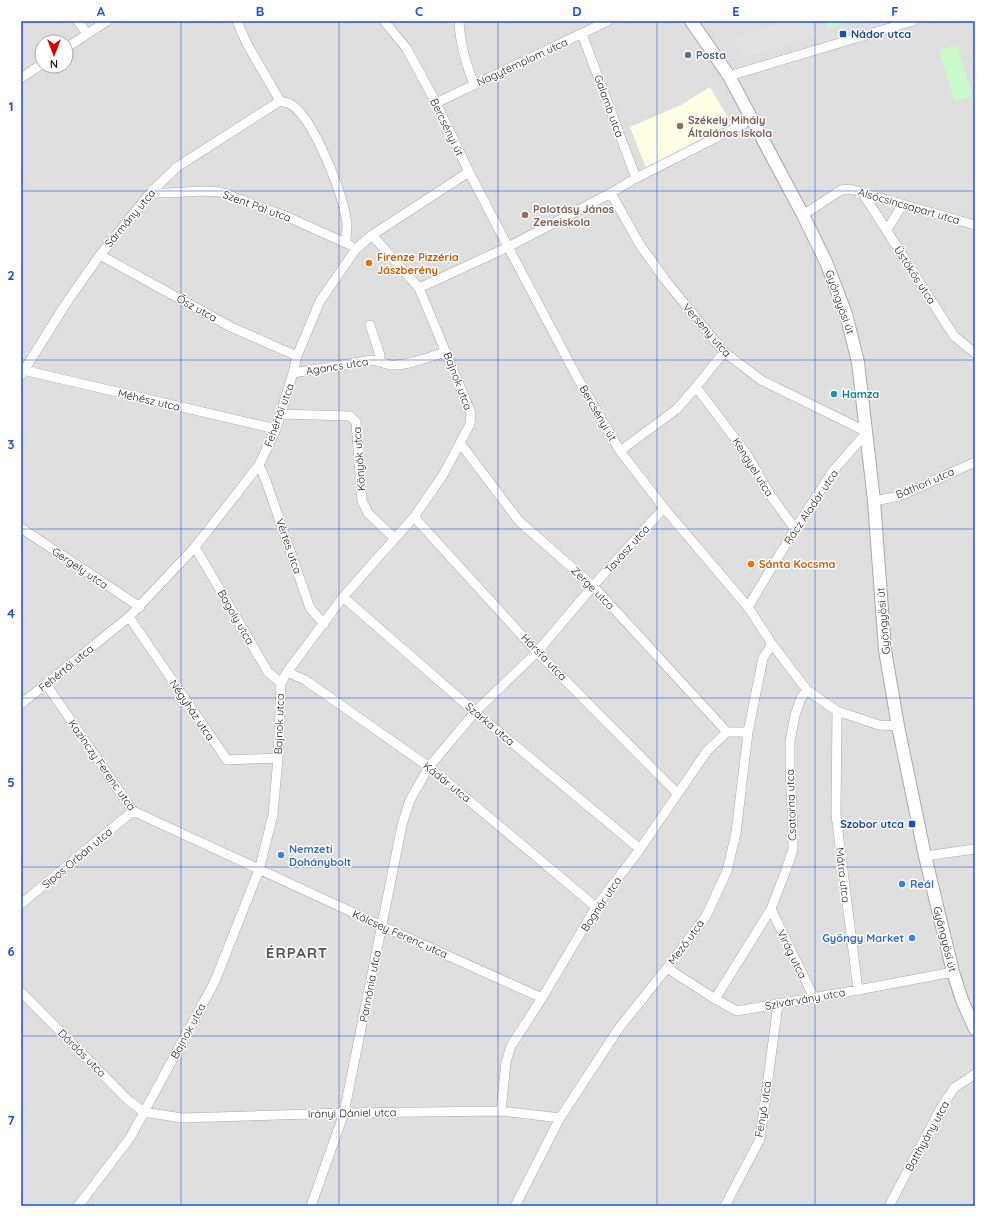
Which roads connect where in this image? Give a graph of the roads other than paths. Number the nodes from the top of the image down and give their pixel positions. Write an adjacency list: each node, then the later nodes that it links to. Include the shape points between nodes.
1 (78, 21): 9 (street)
2 (107, 21): 9 (street)
3 (237, 21): 16 (street, via 247,44)
4 (384, 21): 17 (street, Bercsényi út, via 407,49)
5 (458, 21): 15 (street, via 465,61)
6 (608, 21): 10 (street, Nagytemplom utca)
7 (691, 21): 13 (street, Gyöngyösi út)
8 (913, 21): 13 (street)
9 (87, 34): 11 (street)
10 (582, 34): 15 (street, Nagytemplom utca); 20 (street, Galamb utca)
11 (74, 43)
12 (34, 69): 14 (street)
13 (729, 76): 18 (street, Gyöngyösi út)
14 (21, 78)
15 (474, 85): 17 (street, Nagytemplom utca)
16 (280, 101): 21 (street, Sármány utca, via 177,167); 29 (street, via 295,109 320,144 343,205 347,224)
17 (436, 103): 19 (street, Bercsényi út)
18 (751, 118): 20 (street); 25 (street, Gyöngyösi út)
19 (469, 172): 28 (street, Fehértói utca); 30 (street, Bercsényi út)
20 (636, 178): 23 (street)
21 (151, 192): 29 (street, Szent Pál utca, via 220,192); 32 (street, Sármány utca)
22 (862, 192): 24 (street, Alsócsincsapart utca); 25 (street, Alsócsincsapart utca, via 841,190); 27 (street, Üstökös utca)
23 (611, 193): 30 (street); 36 (street, Verseny utca, via 640,245)
24 (902, 204): 26 (street, Alsócsincsapart utca); 27 (street)
25 (803, 215): 45 (street, Gyöngyösi út, via 826,262 846,314 858,362)
26 (975, 225)
27 (886, 230): 37 (street, Üstökös utca, via 954,336)
28 (372, 235): 31 (street, Fehértói utca); 33 (street, Bajnok utca)
29 (346, 242): 31 (street, Szent Pál utca)
30 (508, 247): 33 (street); 47 (street, Bercsényi út, via 577,377)
31 (356, 249): 38 (street, Fehértói utca, via 320,301)
32 (100, 255): 38 (street, Ősz utca, via 231,327); 40 (street, Sármány utca)
33 (419, 288): 35 (street, Bajnok utca)
34 (370, 325): 39 (street, Agancs utca)
35 (446, 352): 39 (street, Agancs utca, via 403,364 390,365); 46 (street, Bajnok utca, via 471,413 470,424)
36 (724, 352): 42 (street); 45 (street, Verseny utca, via 761,380)
37 (975, 353)
38 (297, 356): 41 (street, Fehértói utca)
39 (380, 361): 41 (street, Agancs utca, via 372,360)
40 (22, 372): 44 (street, Méhész utca)
41 (293, 373): 43 (street, Fehértói utca)
42 (696, 387): 47 (street, via 677,409); 54 (street, Kengyel utca, via 746,453 771,496)
43 (280, 414): 44 (street, Fehértói utca); 55 (street, Könyök utca, via 350,416 356,422 362,501 368,513)
44 (276, 429): 49 (street, Fehértói utca)
45 (867, 432): 50 (street, Gyöngyösi út); 54 (street, Rácz Aladár utca, via 833,471)
46 (460, 443): 52 (street, Bajnok utca); 57 (street, Zerge utca, via 519,521)
47 (620, 451): 51 (street, Bercsényi út)
48 (975, 462): 50 (street, Báthori utca, via 900,496)
49 (259, 465): 56 (street, Fehértói utca); 62 (street, Vértes utca, via 310,608)
50 (874, 501): 72 (street, Gyöngyösi út, via 885,650)
51 (664, 508): 57 (street, Tavasz utca); 60 (street, Bercsényi út)
52 (414, 517): 55 (street, Bajnok utca); 64 (street, Hársfa utca)
53 (21, 528): 59 (street, Gergely utca)
54 (795, 529): 60 (street, Rácz Aladár utca)
55 (394, 538): 58 (street, Bajnok utca)
56 (195, 547): 59 (street, Fehértói utca); 66 (street, Bagoly utca, via 268,672)
57 (593, 586): 64 (street, Tavasz utca); 73 (street, Zerge utca)
58 (343, 597): 62 (street, Bajnok utca); 71 (street, Szarka utca)
59 (140, 607): 61 (street, Fehértói utca)
60 (748, 607): 63 (street, Bercsényi út)
61 (129, 617): 67 (street, Fehértói utca); 75 (street, Négyház utca, via 227,760)
62 (324, 624): 65 (street, Bajnok utca)
63 (772, 644): 68 (street, Bercsényi út); 74 (street, Mező utca, via 763,658)
64 (537, 652): 71 (street, Tavasz utca); 77 (street, Hársfa utca)
65 (287, 672): 66 (street, Bajnok utca); 76 (street, Kádár utca, via 305,680)
66 (281, 683): 75 (street, Bajnok utca)
67 (46, 684): 69 (street, Fehértói utca); 78 (street, Kazinczy Ferenc utca)
68 (807, 690): 70 (street, Bercsényi út); 85 (street, Csatorna utca, via 795,715 790,742 793,848)
69 (21, 704)
70 (837, 711): 72 (street, Bercsényi út, via 879,725); 89 (street, Mátra utca, via 836,814)
71 (475, 712): 76 (street, Tavasz utca); 79 (street, Szarka utca)
72 (898, 726): 81 (street, Gyöngyösi út)
73 (727, 732): 74 (street); 77 (street, Bognár utca, via 707,751)
74 (748, 732): 87 (street, Mező utca, via 736,833 727,871 706,916)
75 (278, 758): 82 (street, Bajnok utca, via 273,815)
76 (429, 767): 84 (street, Kádár utca); 86 (street, Pannónia utca, via 410,800 402,825)
77 (677, 793): 79 (street, Bognár utca)
78 (133, 811): 82 (street, Kazinczy Ferenc utca); 83 (street, Sipos Orbán utca)
79 (640, 848): 84 (street, Bognár utca)
80 (975, 849): 81 (street)
81 (925, 856): 88 (street, Gyöngyösi út)
82 (258, 870): 86 (street, Kölcsey Ferenc utca); 98 (street, Bajnok utca, via 215,980)
83 (21, 904)
84 (596, 907): 91 (street, Bognár utca)
85 (771, 909): 92 (street, Virág utca); 93 (street, Csatorna utca)
86 (382, 926): 91 (street, Kölcsey Ferenc utca); 99 (street, Pannónia utca)
87 (667, 968): 93 (street, Szivárvány utca); 100 (street, Mező utca, via 619,1028)
88 (953, 972): 89 (street, Szivárvány utca); 95 (street, Gyöngyösi út)
89 (858, 990): 92 (street, Szivárvány utca)
90 (21, 992): 98 (street, Dárdás utca, via 129,1101)
91 (542, 998): 97 (street, Bognár utca, via 511,1046 506,1062)
92 (814, 998): 94 (street, Szivárvány utca)
93 (715, 999): 94 (street, Szivárvány utca, via 736,1011)
94 (778, 1004): 104 (street, Fenyő utca, via 760,1139)
95 (975, 1028)
96 (975, 1074): 105 (street, Batthyány utca, via 954,1088 942,1106)
97 (501, 1111): 99 (street, Irányi Dániel utca); 100 (street, Irányi Dániel utca)
98 (144, 1112): 99 (street, Irányi Dániel utca, via 182,1118); 101 (street, Bajnok utca, via 130,1138)
99 (344, 1113): 102 (street, Pannónia utca)
100 (560, 1118): 103 (street, Mező utca)
101 (78, 1206)
102 (311, 1206)
103 (515, 1206)
104 (725, 1206)
105 (889, 1206)

